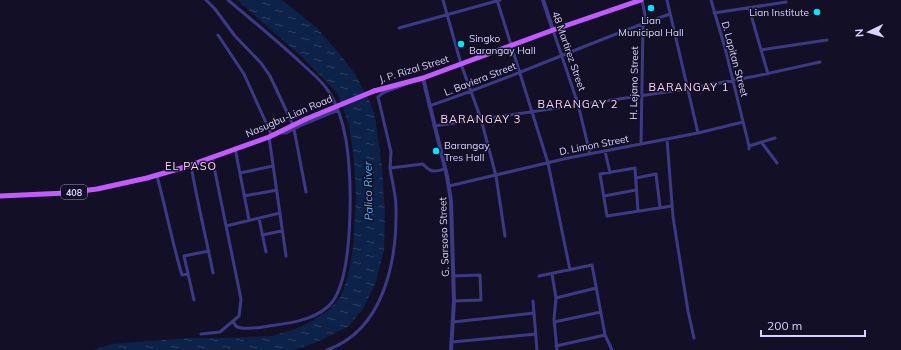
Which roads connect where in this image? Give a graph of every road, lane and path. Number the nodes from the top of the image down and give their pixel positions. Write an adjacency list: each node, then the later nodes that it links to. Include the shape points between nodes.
1 (206, 0): 40 (street, via 261,63 270,76)
2 (228, 0): 35 (street, via 317,77 328,90)
3 (443, 0): 12 (street)
4 (498, 0): 12 (street); 19 (street)
5 (543, 0): 16 (street, 48 Martirez Street)
6 (642, 0): 14 (street, H. Lejano Street); 16 (main road, J. P. Rizal Street / 408)
7 (667, 0): 13 (street)
8 (711, 0): 11 (street, D. Lapitan Street)
9 (786, 2): 10 (street)
10 (749, 8): 11 (street); 20 (street)
11 (714, 13): 27 (street, D. Lapitan Street)
12 (447, 14): 15 (street); 23 (street)
13 (670, 14): 14 (street, L. Baviera Street); 29 (street)
14 (644, 23): 21 (street, L. Baviera Street); 32 (street, H. Lejano Street)
15 (399, 28)
16 (553, 30): 19 (main road, J. P. Rizal Street / 408); 21 (street, 48 Martirez Street)
17 (218, 36): 42 (street, via 244,74)
18 (827, 40): 20 (street)
19 (511, 45): 23 (main road, J. P. Rizal Street / 408); 24 (street)
20 (761, 50): 25 (street)
21 (562, 56): 24 (street, L. Baviera Street); 33 (street, 48 Martirez Street)
22 (820, 62): 25 (street)
23 (461, 64): 26 (main road, J. P. Rizal Street / 408); 31 (street)
24 (520, 72): 31 (street, L. Baviera Street); 36 (street)
25 (768, 74): 27 (street)
26 (423, 78): 28 (main road, J. P. Rizal Street / 408); 34 (street, G. Sarsoso Street)
27 (733, 80): 29 (street); 38 (street, D. Lapitan Street)
28 (411, 82): 30 (main road, J. P. Rizal Street / 408); 55 (street, via 399,89 383,92 378,97 391,152)
29 (687, 89): 32 (street); 41 (street)
30 (374, 91): 40 (main road, Nasugbu-Lian Road / 408, bridge, via 306,119)
31 (472, 92): 34 (street, L. Baviera Street); 37 (street)
32 (641, 96): 33 (street); 46 (street, H. Lejano Street)
33 (578, 104): 36 (street); 49 (street, 48 Martirez Street)
34 (429, 106): 39 (street, G. Sarsoso Street)
35 (338, 110): 40 (street); 95 (street, via 346,140 350,193 346,264 340,288 323,311 302,320 250,328 240,328)
36 (533, 111): 37 (street); 51 (street)
37 (481, 119): 39 (street); 60 (street)
38 (744, 122): 41 (street, D. Limon Street); 45 (street, D. Lapitan Street, via 749,147)
39 (434, 126): 56 (street, G. Sarsoso Street)
40 (294, 127): 42 (main road, Nasugbu-Lian Road / 408); 65 (street)
41 (698, 133): 44 (street, D. Limon Street)
42 (270, 136): 47 (main road, Nasugbu-Lian Road / 408); 54 (street)
43 (775, 138): 45 (street)
44 (667, 139): 46 (street, D. Limon Street); 69 (street)
45 (762, 142): 52 (street)
46 (641, 144): 48 (street, D. Limon Street)
47 (235, 148): 50 (main road, Nasugbu-Lian Road / 408); 57 (street)
48 (606, 151): 49 (street, D. Limon Street); 58 (street)
49 (590, 154): 51 (street, D. Limon Street)
50 (212, 157): 53 (main road, Nasugbu-Lian Road / 408); 75 (street)
51 (548, 163): 60 (street, D. Limon Street); 82 (street)
52 (777, 163)
53 (191, 165): 59 (main road, Nasugbu-Lian Road / 408); 79 (street)
54 (273, 166): 57 (street); 63 (street)
55 (390, 168): 56 (street, via 423,164 428,170 435,172); 104 (street, via 396,220 385,288 362,328 341,344)
56 (445, 169): 62 (street, G. Sarsoso Street)
57 (240, 173): 67 (street)
58 (610, 173): 61 (street, via 635,168); 68 (street, via 600,174)
59 (157, 176): 66 (main road, Nasugbu-Lian Road / 408, via 97,189); 84 (street, via 182,275)
60 (496, 176): 62 (street, D. Limon Street); 78 (street)
61 (636, 178): 64 (street); 70 (street, via 656,174)
62 (449, 186): 86 (street, G. Sarsoso Street)
63 (277, 190): 67 (street); 72 (street)
64 (636, 190): 68 (street); 71 (street)
65 (306, 192)
66 (0, 196)
67 (244, 196): 74 (street)
68 (604, 196): 71 (street, via 607,216)
69 (672, 206): 70 (street); 101 (street)
70 (660, 208): 71 (street)
71 (638, 211)
72 (280, 213): 73 (street); 76 (street)
73 (259, 218): 74 (street); 77 (street)
74 (249, 220): 75 (street)
75 (226, 226): 95 (street, via 241,299 239,316)
76 (282, 231): 77 (street); 81 (street)
77 (262, 234): 80 (street)
78 (505, 236)
79 (209, 251): 83 (street); 84 (street, via 184,255)
80 (266, 252)
81 (286, 256)
82 (570, 270): 85 (street); 88 (street, via 592,265)
83 (213, 273)
84 (188, 274): 90 (street)
85 (552, 274): 87 (street); 89 (street)
86 (453, 276): 91 (street, G. Sarsoso Street); 91 (street, via 480,275 481,300)
87 (539, 276)
88 (596, 288): 89 (street); 93 (street)
89 (556, 298): 97 (street)
90 (194, 300)
91 (454, 300): 96 (street, G. Sarsoso Street)
92 (533, 300): 94 (street)
93 (601, 312): 97 (street); 100 (street)
94 (534, 313): 96 (street); 99 (street)
95 (233, 321): 98 (street, via 220,332)
96 (454, 322): 102 (street, G. Sarsoso Street)
97 (554, 322): 103 (street)
98 (201, 334)
99 (536, 334): 102 (street); 106 (street)
100 (605, 335): 103 (street); 107 (street)
101 (694, 338)
102 (452, 342): 105 (street, G. Sarsoso Street)
103 (557, 348)
104 (327, 350)
105 (452, 350)
106 (537, 350)
107 (612, 350)

